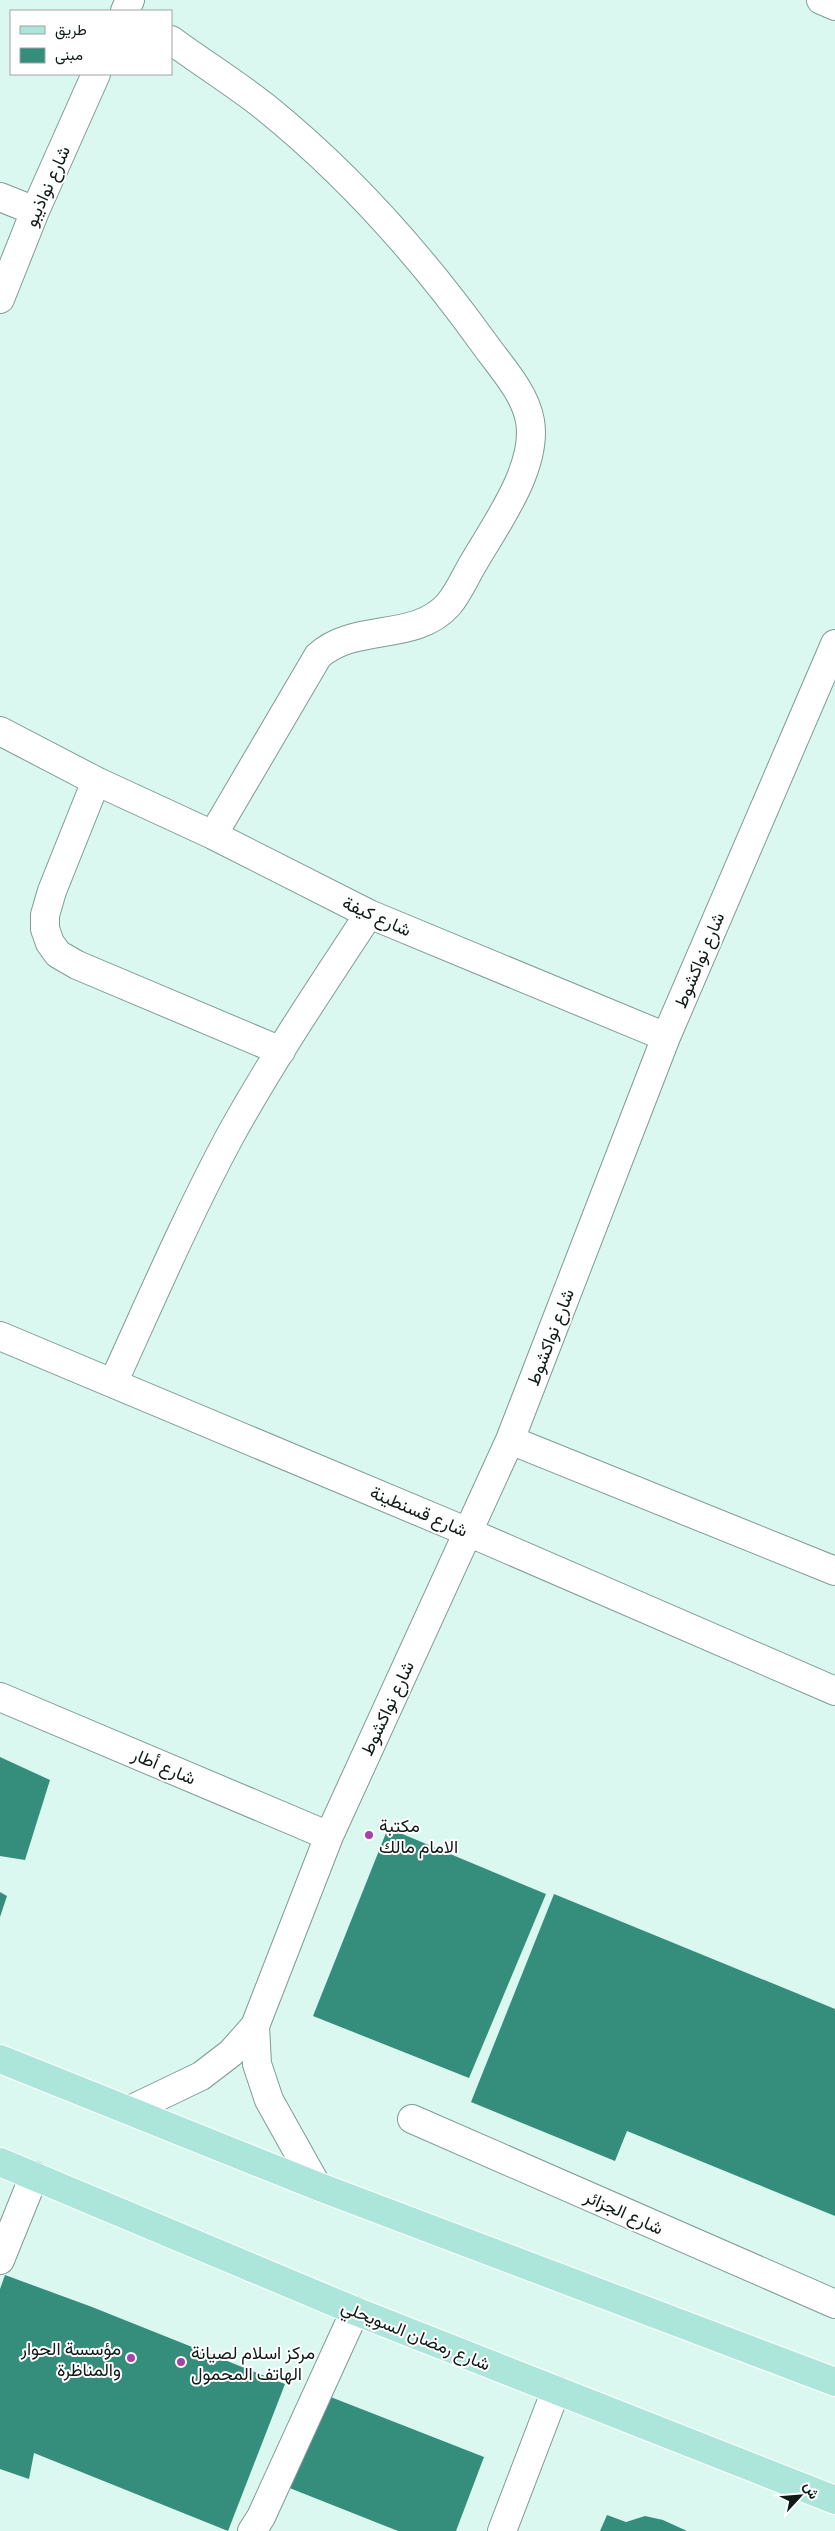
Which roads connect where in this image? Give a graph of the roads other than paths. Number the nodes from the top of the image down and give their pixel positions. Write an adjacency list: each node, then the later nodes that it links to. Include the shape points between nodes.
1 (821, 0): 2 (street)
2 (835, 6)
3 (172, 41): 11 (street, via 264,107 323,158 388,224 494,357 517,390 530,422 530,446 523,473 451,602 431,620 417,626 343,640 318,656)
4 (96, 75): 6 (street, شارع نواذيبو)
5 (0, 197): 6 (street)
6 (35, 210): 7 (street, شارع نواذيبو)
7 (0, 299)
8 (835, 644): 13 (street, شارع نواكشوط)
9 (0, 731): 10 (street, شارع كيفة)
10 (96, 781): 11 (street, شارع كيفة); 14 (street, via 45,915 50,944 58,954 77,965)
11 (213, 835): 12 (street, شارع كيفة)
12 (369, 914): 13 (street, شارع كيفة); 14 (street)
13 (666, 1037): 17 (street, شارع نواكشوط)
14 (281, 1051): 16 (street, via 200,1194)
15 (0, 1336): 16 (street, شارع قسنطينة)
16 (113, 1383): 18 (street, شارع قسنطينة)
17 (510, 1440): 18 (street, شارع نواكشوط); 19 (street)
18 (468, 1532): 20 (street, شارع قسنطينة); 22 (street, شارع نواكشوط)
19 (835, 1571)
20 (835, 1691)
21 (0, 1697): 22 (street, شارع أطار)
22 (329, 1836): 23 (street, شارع نواكشوط)
23 (255, 2026): 25 (street, via 231,2053 201,2076); 29 (street, via 257,2064 268,2100)
24 (0, 2059): 25 (main road)
25 (130, 2110): 29 (main road)
26 (412, 2119): 31 (street, شارع الجزائر)
27 (0, 2162): 28 (main road, شارع رمضان السويحلي)
28 (34, 2176): 30 (street); 32 (main road, شارع رمضان السويحلي)
29 (317, 2186): 33 (main road)
30 (0, 2260)
31 (835, 2304)
32 (355, 2310): 34 (main road, شارع رمضان السويحلي); 36 (street)
33 (835, 2382)
34 (556, 2390): 35 (main road, شارع رمضان السويحلي); 37 (street)
35 (835, 2500)
36 (252, 2531)
37 (502, 2531)

